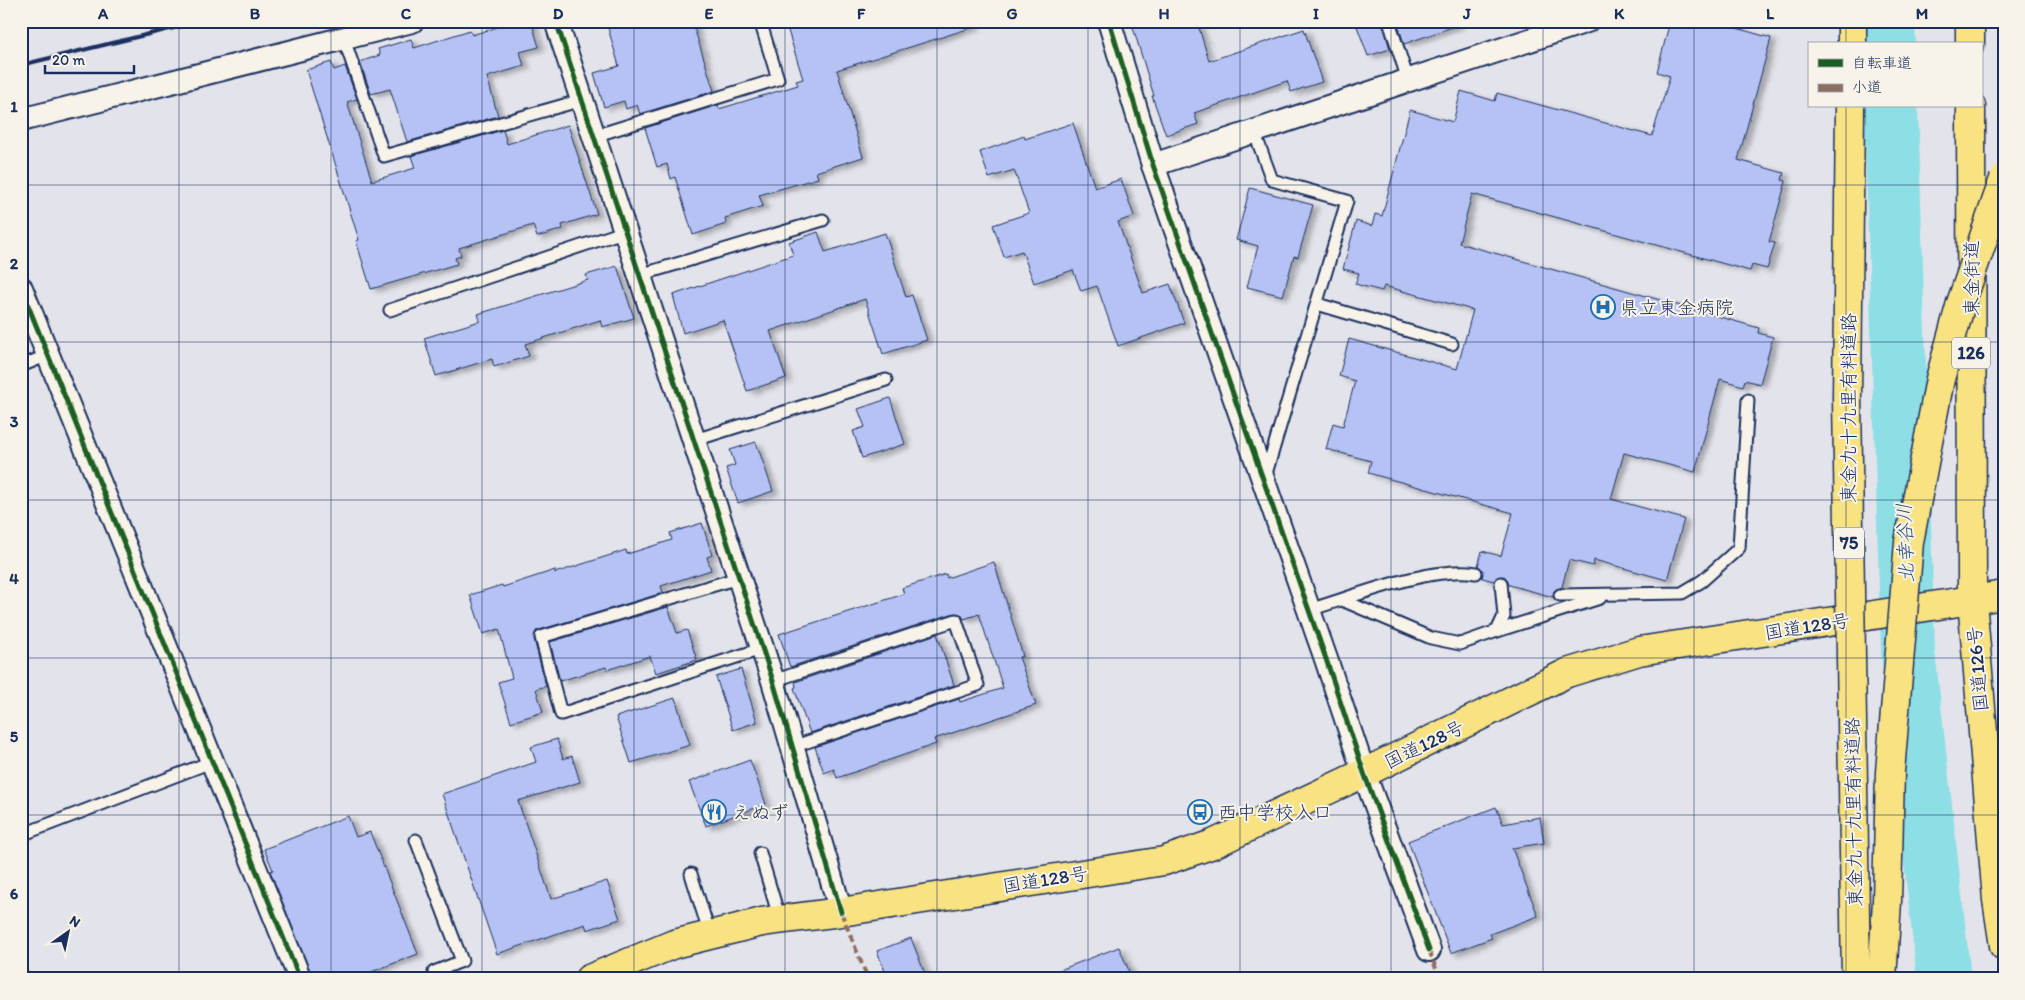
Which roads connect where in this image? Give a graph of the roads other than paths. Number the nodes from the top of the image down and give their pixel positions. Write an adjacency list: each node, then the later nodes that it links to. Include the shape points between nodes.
1 (412, 21): 9 (street)
2 (556, 21): 13 (street)
3 (760, 21): 18 (lane, via 778,80)
4 (1109, 21): 19 (street)
5 (1389, 21): 12 (lane)
6 (1587, 21): 12 (street)
7 (1852, 21): 10 (main road)
8 (1970, 21): 11 (main road)
9 (344, 39): 13 (lane, via 384,156); 16 (street)
10 (1852, 42)
11 (1970, 42)
12 (1408, 80): 17 (street)
13 (582, 100): 18 (street)
14 (1850, 108): 63 (main road, 東金九十九里有料道路 / 75, bridge, via 1847,398)
15 (1970, 108): 41 (main road, 東金街道 / 126)
16 (21, 120)
17 (1254, 131): 19 (street); 25 (lane, via 1272,180 1347,201)
18 (594, 136): 22 (street)
19 (1153, 165): 33 (street)
20 (2004, 180): 64 (main road, 東金九十九里有料道路, bridge, via 1961,303 1940,379 1909,542 1890,772)
21 (823, 220): 23 (lane)
22 (626, 231): 23 (street); 26 (lane)
23 (640, 275): 32 (street)
24 (21, 288): 28 (street)
25 (1316, 304): 27 (lane); 33 (lane)
26 (390, 310)
27 (1452, 344)
28 (48, 355): 29 (lane); 47 (street)
29 (21, 366)
30 (886, 380): 32 (lane)
31 (1748, 400): 37 (lane, via 1739,548 1702,581 1682,593)
32 (695, 440): 35 (street)
33 (1264, 481): 42 (street)
34 (1476, 573): 40 (lane, via 1466,571 1421,576)
35 (738, 578): 44 (street); 44 (lane, via 541,638 561,714)
36 (1501, 583): 43 (lane, via 1504,616)
37 (1614, 594): 38 (lane); 43 (lane)
38 (1560, 595)
39 (2004, 595): 41 (main road, 国道128号)
40 (1342, 600): 42 (lane); 43 (lane, via 1430,638 1460,644)
41 (1972, 600): 48 (main road, 国道128号, via 1639,651 1567,673); 56 (main road, 国道126号 / 126, via 1996,890)
42 (1310, 610): 48 (street)
43 (1497, 631)
44 (761, 649): 45 (street)
45 (772, 681): 46 (street); 46 (lane, via 956,620 978,685)
46 (792, 747): 53 (street)
47 (211, 762): 49 (lane); 60 (street)
48 (1364, 773): 53 (main road, 国道128号, via 1213,844 1164,861); 57 (street)
49 (21, 836)
50 (416, 840): 61 (lane, via 462,962 434,972)
51 (760, 853): 54 (lane)
52 (691, 874): 55 (lane)
53 (841, 912): 54 (main road, 国道128号)
54 (780, 920): 55 (main road, 国道128号)
55 (710, 935): 62 (main road, 国道128号, via 674,944)
56 (2004, 946)
57 (1428, 950)
58 (21, 974): 59 (lane)
59 (22, 979)
60 (300, 979)
61 (436, 979)
62 (589, 979)
63 (1856, 979)
64 (1882, 979)

